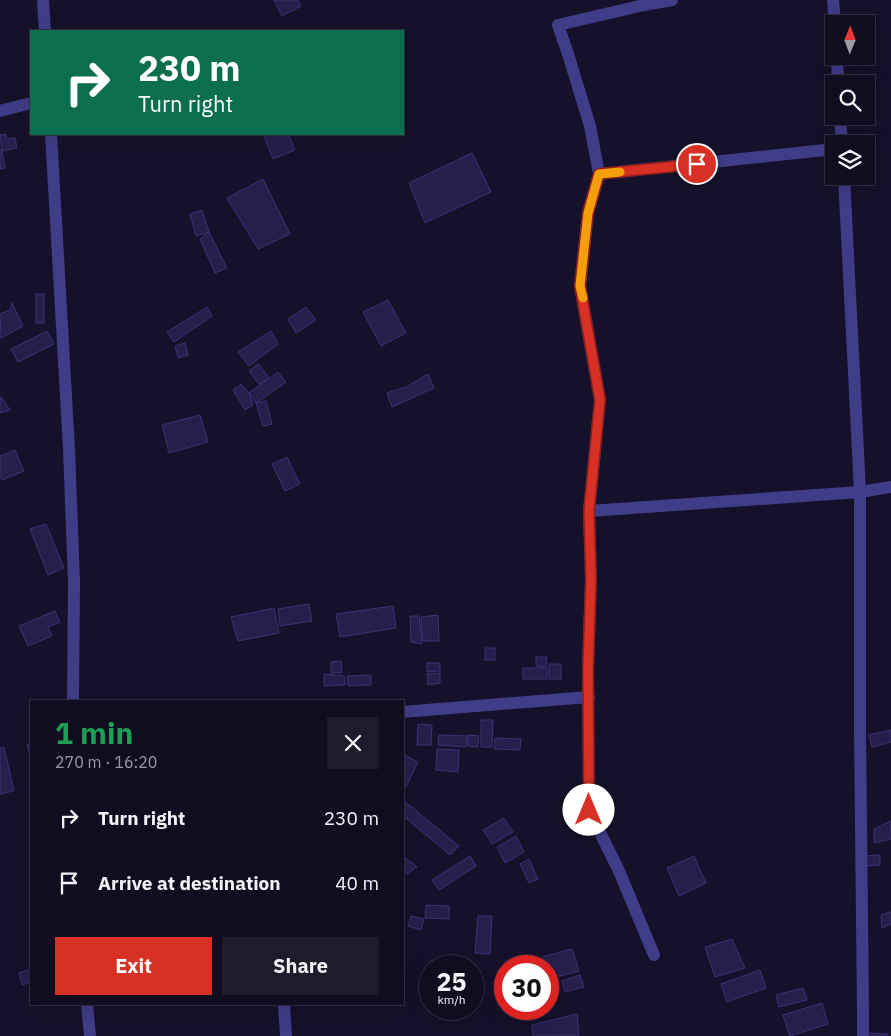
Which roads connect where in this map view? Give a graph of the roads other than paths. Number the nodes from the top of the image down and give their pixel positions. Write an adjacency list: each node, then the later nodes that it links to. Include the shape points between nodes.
1 (43, 0): 5 (street)
2 (672, 0): 10 (street, via 558,25 590,126)
3 (833, 0): 4 (street)
4 (834, 15)
5 (45, 30)
6 (30, 104): 7 (street)
7 (0, 111)
8 (51, 135): 16 (street, via 70,468 74,582)
9 (825, 150): 10 (street)
10 (599, 174): 14 (street, via 588,213 580,286 600,400)
11 (844, 185): 13 (street)
12 (891, 487): 13 (street)
13 (860, 492): 14 (street); 23 (street)
14 (589, 511): 15 (street)
15 (589, 697): 17 (street); 18 (street, via 589,810)
16 (73, 700)
17 (404, 712)
18 (654, 955)
19 (87, 1005): 21 (street)
20 (284, 1005): 22 (street)
21 (90, 1036)
22 (286, 1036)
23 (863, 1036)

